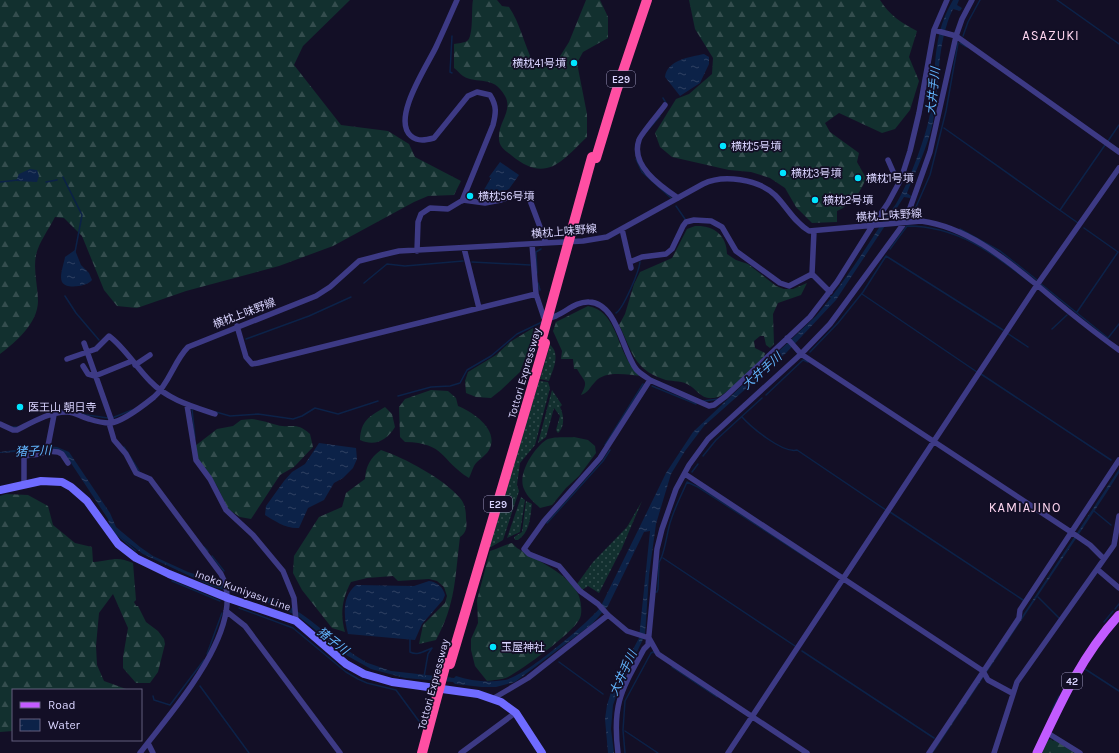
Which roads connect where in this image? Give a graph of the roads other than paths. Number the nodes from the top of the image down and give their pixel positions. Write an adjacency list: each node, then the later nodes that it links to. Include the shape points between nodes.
1 (458, 0): 15 (street, via 408,102 405,123 406,131 416,140 426,140 434,138 468,96 477,92 490,95 496,103 493,125)
2 (640, 0): 10 (highway, Tottori Expressway / E29)
3 (647, 0): 10 (highway, Tottori Expressway / E29)
4 (947, 0): 6 (street)
5 (972, 0): 7 (street)
6 (934, 30): 7 (street); 13 (street, via 918,120)
7 (956, 36): 9 (street); 16 (street, via 930,152)
8 (665, 105): 14 (street, via 639,139 639,154 646,172)
9 (1119, 152)
10 (594, 158): 68 (highway, Tottori Expressway / E29, via 543,343)
11 (888, 160): 13 (street, via 895,176)
12 (1119, 168): 27 (street)
13 (900, 179): 17 (street)
14 (678, 198): 18 (street, 横枕上味野線); 19 (street, 横枕上味野線, via 712,180 749,182 775,195 802,227)
15 (462, 201): 20 (street, via 485,203 525,193); 23 (street, via 448,209 430,208 421,214 418,222)
16 (905, 222): 17 (street, 横枕上味野線); 27 (street, 横枕上味野線, via 938,223 957,232 1000,255); 36 (street, via 830,324)
17 (873, 225): 19 (street, 横枕上味野線); 28 (street)
18 (622, 229): 20 (street, 横枕上味野線, via 607,237); 24 (street)
19 (814, 231): 26 (street)
20 (546, 243): 21 (street, 横枕上味野線)
21 (532, 244): 22 (street, 横枕上味野線); 29 (street)
22 (464, 248): 23 (street, 横枕上味野線); 30 (street)
23 (417, 251): 31 (street, 横枕上味野線, via 399,251 359,261 316,296)
24 (630, 262): 25 (street); 26 (street, via 642,257 666,254 672,249 686,222 711,221 722,227 736,251 780,283 789,286)
25 (631, 268)
26 (812, 274): 28 (street)
27 (1037, 285): 34 (street, 横枕上味野線); 49 (street)
28 (830, 292): 32 (street, via 810,317)
29 (536, 294): 30 (street); 42 (street, via 544,318 557,315 578,303 598,304 605,309 616,325 636,370)
30 (479, 308): 31 (street, via 252,364 246,357)
31 (237, 326): 43 (street, 横枕上味野線, via 188,347 181,354)
32 (787, 338): 36 (street); 42 (street, via 730,393 711,406)
33 (84, 343): 35 (street)
34 (1119, 350)
35 (88, 353): 38 (street); 39 (street, via 101,345 108,336); 41 (street)
36 (801, 354): 49 (street); 53 (street, via 712,434)
37 (150, 356): 39 (street)
38 (66, 359)
39 (134, 363): 41 (street); 43 (street)
40 (83, 366): 41 (street, via 88,374)
41 (95, 376): 47 (street)
42 (650, 380): 64 (street, via 600,458 544,521 524,549 529,554 559,566 580,592 598,604)
43 (161, 391): 44 (street); 47 (street, 横枕上味野線, via 139,410)
44 (187, 405): 45 (street); 66 (street, via 196,460 210,479 226,510 253,535 283,570 294,598)
45 (215, 414)
46 (54, 415): 47 (street, via 71,412 86,419); 48 (street, via 17,430); 50 (street)
47 (111, 423): 62 (street, via 114,440 126,454 136,473 150,479 221,574)
48 (0, 424)
49 (934, 441): 57 (street); 60 (street)
50 (47, 451): 52 (street, via 62,454); 54 (street, via 24,456)
51 (1119, 460): 57 (street)
52 (68, 463)
53 (685, 474): 60 (street); 67 (street, via 670,504 657,550)
54 (24, 484): 55 (main road, Inoko Kuniyasu Line); 62 (main road, Inoko Kuniyasu Line, via 51,481 71,487 87,501 118,544 136,558)
55 (0, 490)
56 (1119, 516): 58 (street, via 1114,545)
57 (1071, 532): 58 (street); 69 (street)
58 (1104, 559): 59 (street)
59 (1097, 569): 61 (street); 70 (street, via 1026,667)
60 (843, 579): 69 (street); 73 (street)
61 (1119, 588)
62 (228, 598): 63 (street); 66 (main road, Inoko Kuniyasu Line)
63 (226, 611): 75 (street, via 216,643 204,668); 78 (street, via 246,626)
64 (608, 615): 67 (street, via 632,634); 71 (street, via 528,678)
65 (1119, 615): 74 (main road, 42, via 1092,647)
66 (296, 621): 71 (main road, Inoko Kuniyasu Line, via 346,664 364,674 392,682 463,691)
67 (649, 638): 73 (street, via 658,654); 83 (street, via 648,645 624,686 618,705 615,717)
68 (448, 664): 79 (highway, Tottori Expressway / E29, bridge); 80 (highway, Tottori Expressway / E29)
69 (983, 672): 70 (street, via 988,680); 86 (street)
70 (1012, 693): 87 (street)
71 (494, 698): 72 (main road, Inoko Kuniyasu Line)
72 (515, 713): 81 (street); 82 (main road, Inoko Kuniyasu Line)
73 (752, 717): 84 (street); 85 (street)
74 (1046, 732): 88 (main road, 42); 89 (street)
75 (148, 743): 76 (street); 77 (street)
76 (140, 753)
77 (153, 753)
78 (340, 753)
79 (422, 753)
80 (426, 753)
81 (461, 753)
82 (542, 753)
83 (618, 753)
84 (728, 753)
85 (807, 753)
86 (929, 753)
87 (994, 753)
88 (1036, 753)
89 (1080, 753)

